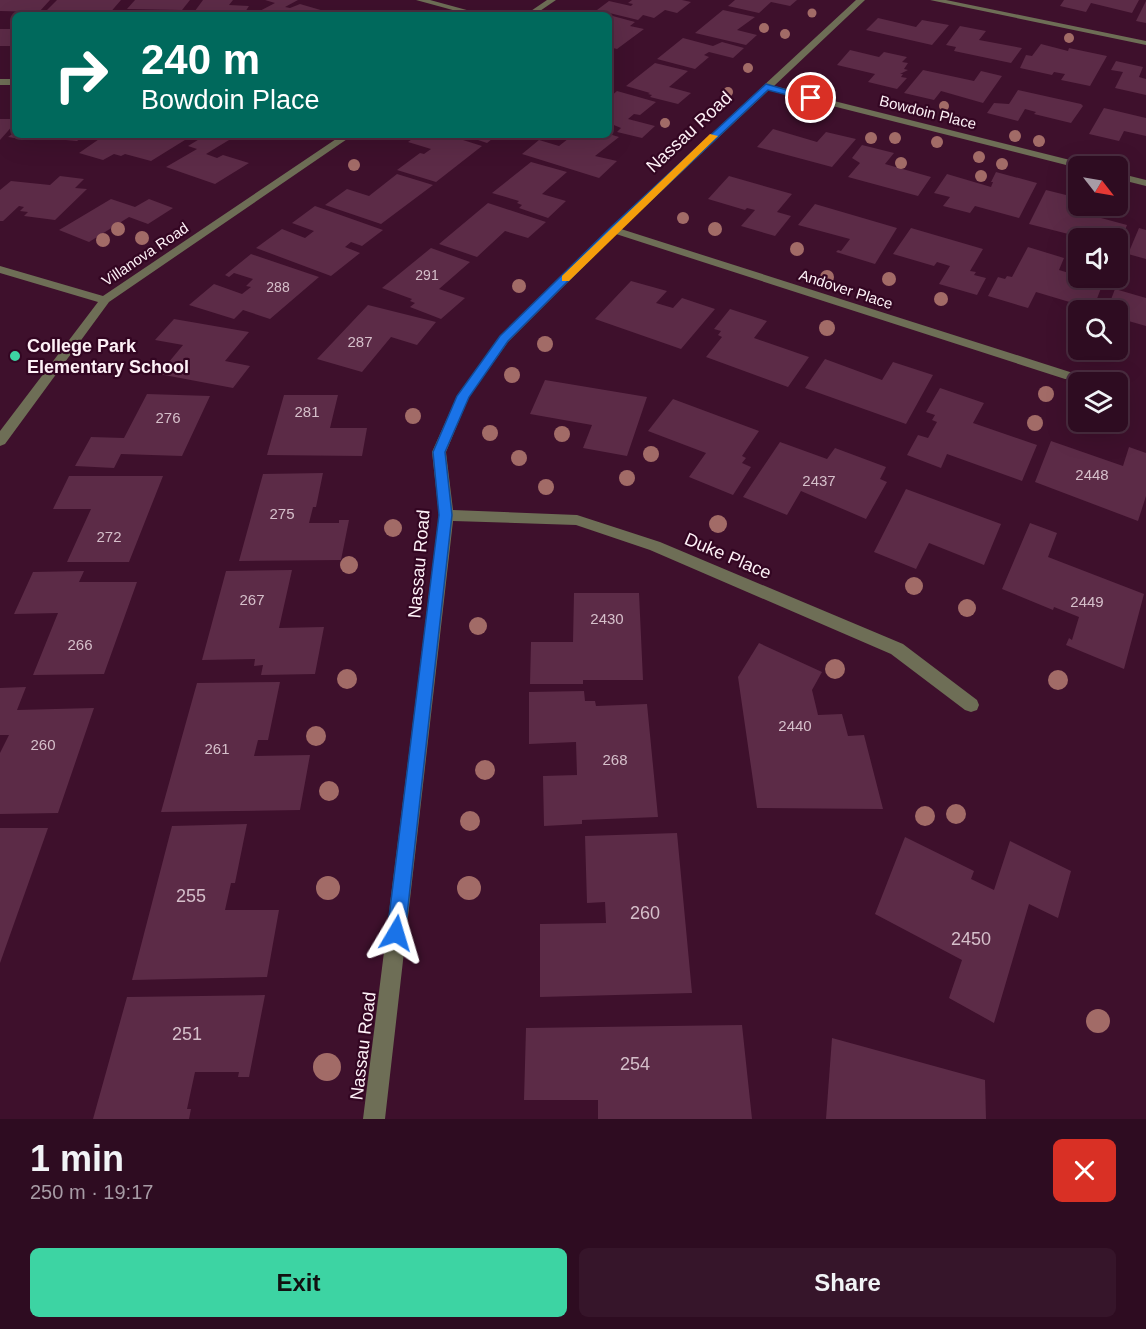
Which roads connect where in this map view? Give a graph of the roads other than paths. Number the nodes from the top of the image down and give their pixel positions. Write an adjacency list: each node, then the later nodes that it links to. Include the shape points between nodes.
1 (420, 0): 5 (street)
2 (552, 0): 6 (street)
3 (861, 0): 8 (street, Nassau Road)
4 (934, 0): 7 (street)
5 (469, 12)
6 (534, 12)
7 (1146, 43)
8 (766, 87): 10 (street, Bowdoin Place); 13 (street, Nassau Road)
9 (343, 138): 15 (street, Villanova Road)
10 (1068, 162)
11 (1128, 178): 12 (street)
12 (1146, 183)
13 (614, 230): 16 (street, Andover Place); 18 (street, Nassau Road, via 504,339 463,396 439,452)
14 (0, 269): 15 (street)
15 (105, 300): 17 (street, Villanova Road)
16 (1068, 376)
17 (0, 441)
18 (446, 515): 19 (street, Duke Place, via 577,520 655,546 897,649); 20 (street, Nassau Road)
19 (971, 705)
20 (374, 1119)

